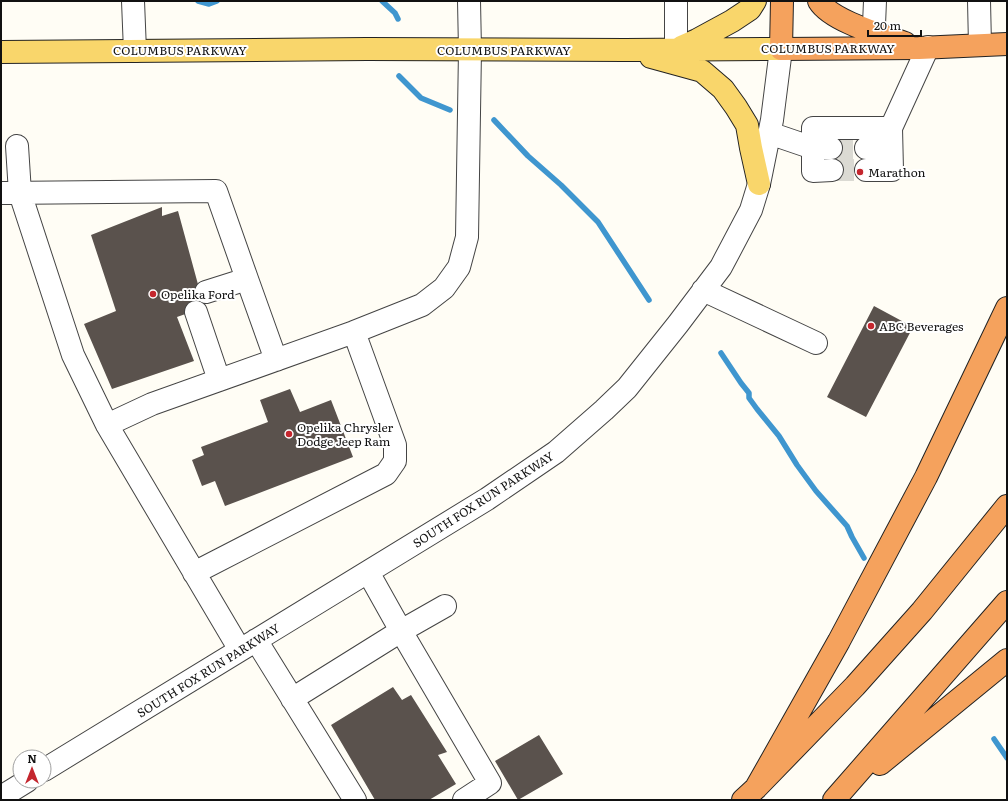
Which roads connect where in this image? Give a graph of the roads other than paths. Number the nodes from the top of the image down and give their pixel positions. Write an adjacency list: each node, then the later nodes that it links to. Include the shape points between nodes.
1 (133, 1): 16 (street)
2 (469, 1): 13 (street)
3 (676, 1): 15 (street)
4 (755, 1): 15 (main road, via 750,9 732,21)
5 (782, 1): 12 (highway)
6 (819, 1): 9 (highway, via 822,6)
7 (874, 1): 9 (street)
8 (979, 1): 10 (street)
9 (874, 40): 11 (highway, COLUMBUS PARKWAY); 12 (highway, COLUMBUS PARKWAY)
10 (1000, 45): 11 (highway, COLUMBUS PARKWAY)
11 (924, 47): 19 (street)
12 (781, 49): 15 (main road, COLUMBUS PARKWAY); 18 (street, SOUTH FOX RUN PARKWAY)
13 (470, 50): 14 (main road, COLUMBUS PARKWAY); 16 (main road, COLUMBUS PARKWAY); 32 (street, via 467,237 459,267 444,288 422,305)
14 (625, 50): 15 (main road, COLUMBUS PARKWAY); 25 (main road, via 702,71 723,89 747,125)
15 (676, 50)
16 (135, 51): 17 (main road, COLUMBUS PARKWAY)
17 (1, 52)
18 (769, 133): 21 (street); 25 (street, SOUTH FOX RUN PARKWAY)
19 (891, 138): 21 (street, via 813,128); 22 (street); 24 (street, via 892,170)
20 (18, 146): 26 (street)
21 (822, 148): 23 (street, via 813,171)
22 (866, 148)
23 (832, 170)
24 (866, 170)
25 (759, 184): 28 (street, SOUTH FOX RUN PARKWAY, via 751,210 721,267)
26 (10, 193): 27 (street, via 216,191); 36 (street, via 73,355)
27 (248, 279): 29 (street); 34 (street)
28 (703, 290): 33 (street); 38 (street, SOUTH FOX RUN PARKWAY, via 627,388 556,452)
29 (206, 292)
30 (1007, 308): 48 (highway, via 922,484 839,641)
31 (196, 312): 35 (street)
32 (354, 332): 34 (street); 39 (street, via 395,445 395,461 386,474)
33 (816, 343)
34 (276, 360): 35 (street)
35 (219, 380): 36 (street, via 152,404)
36 (107, 425): 39 (street)
37 (1007, 506): 48 (highway, via 922,611 855,686)
38 (368, 572): 42 (street); 43 (street, SOUTH FOX RUN PARKWAY)
39 (194, 573): 43 (street)
40 (1007, 602): 52 (highway)
41 (445, 606): 42 (street)
42 (401, 631): 45 (street); 51 (street, via 490,784)
43 (248, 645): 45 (street); 46 (street, SOUTH FOX RUN PARKWAY)
44 (1007, 660): 52 (highway)
45 (292, 699): 50 (street)
46 (52, 765)
47 (14, 789): 49 (street)
48 (749, 794)
49 (1, 797)
50 (355, 800)
51 (464, 800)
52 (835, 800)

